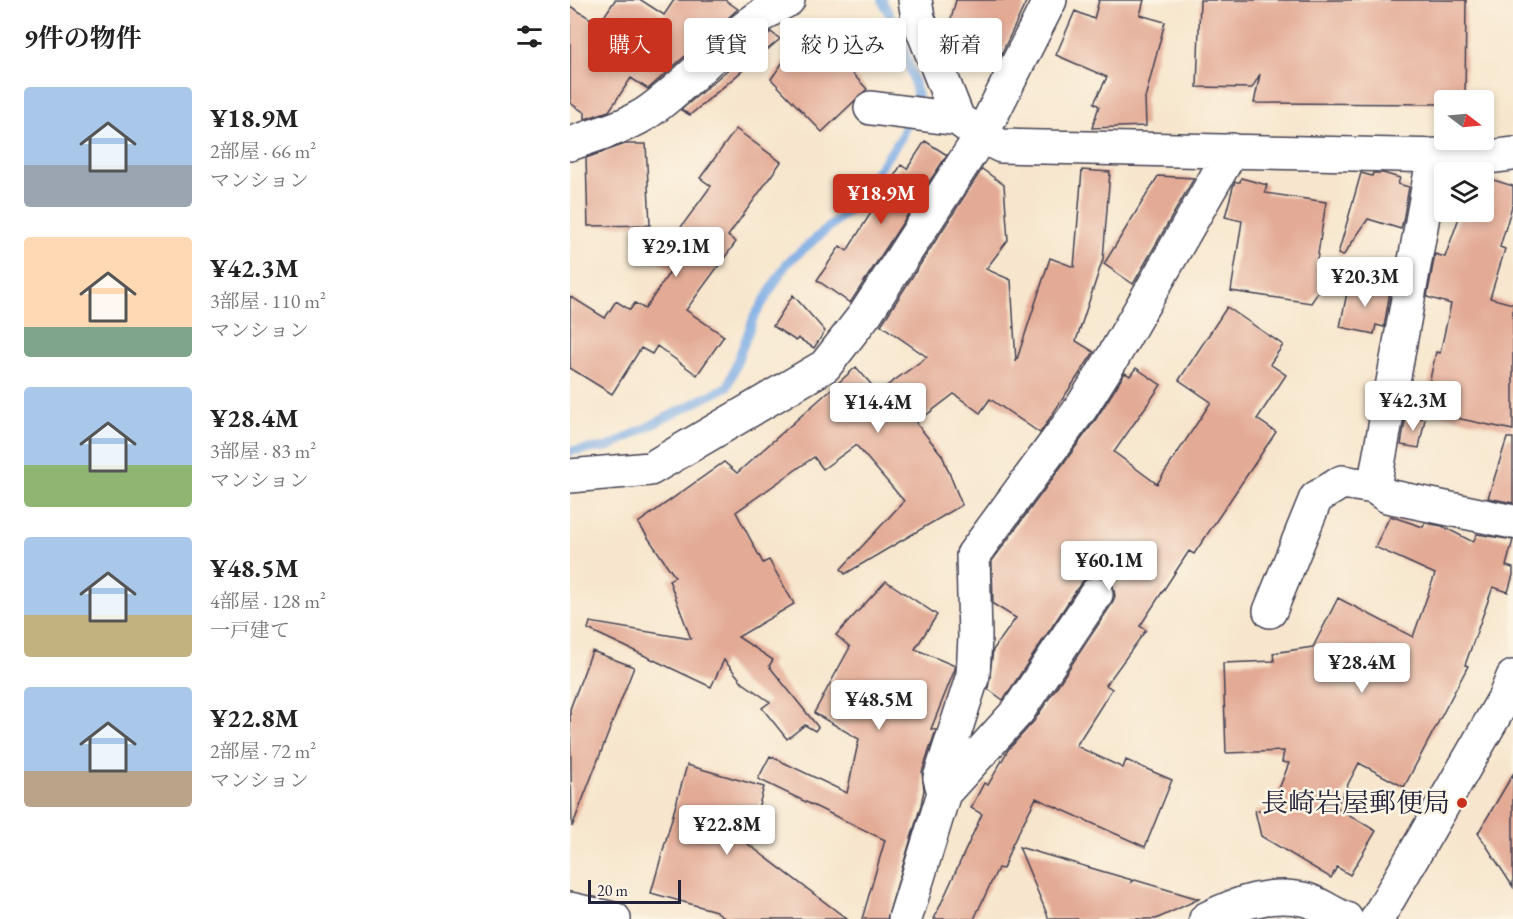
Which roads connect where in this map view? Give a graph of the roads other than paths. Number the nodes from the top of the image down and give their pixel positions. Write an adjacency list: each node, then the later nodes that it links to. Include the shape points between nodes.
1 (788, 0): 6 (street, via 726,45 649,112)
2 (915, 0): 5 (street, via 918,18)
3 (1050, 0): 5 (street)
4 (871, 108): 5 (street)
5 (969, 128): 7 (street, via 1002,146); 10 (street, via 866,313 825,366 651,469)
6 (570, 144)
7 (1232, 150): 9 (street); 16 (street, via 1081,408 973,555 973,675 940,778)
8 (1513, 154): 9 (street)
9 (1434, 155): 11 (street)
10 (570, 476)
11 (1374, 487): 12 (street, via 1387,496); 14 (street, via 1342,482 1316,498)
12 (1513, 522)
13 (1096, 594): 16 (street, via 1018,711)
14 (1270, 611)
15 (1513, 678): 22 (street)
16 (944, 793): 19 (street)
17 (570, 909): 18 (street)
18 (614, 919)
19 (905, 919)
20 (1206, 919): 21 (street, via 1247,902 1280,897 1308,900)
21 (1346, 919)
22 (1377, 919)

